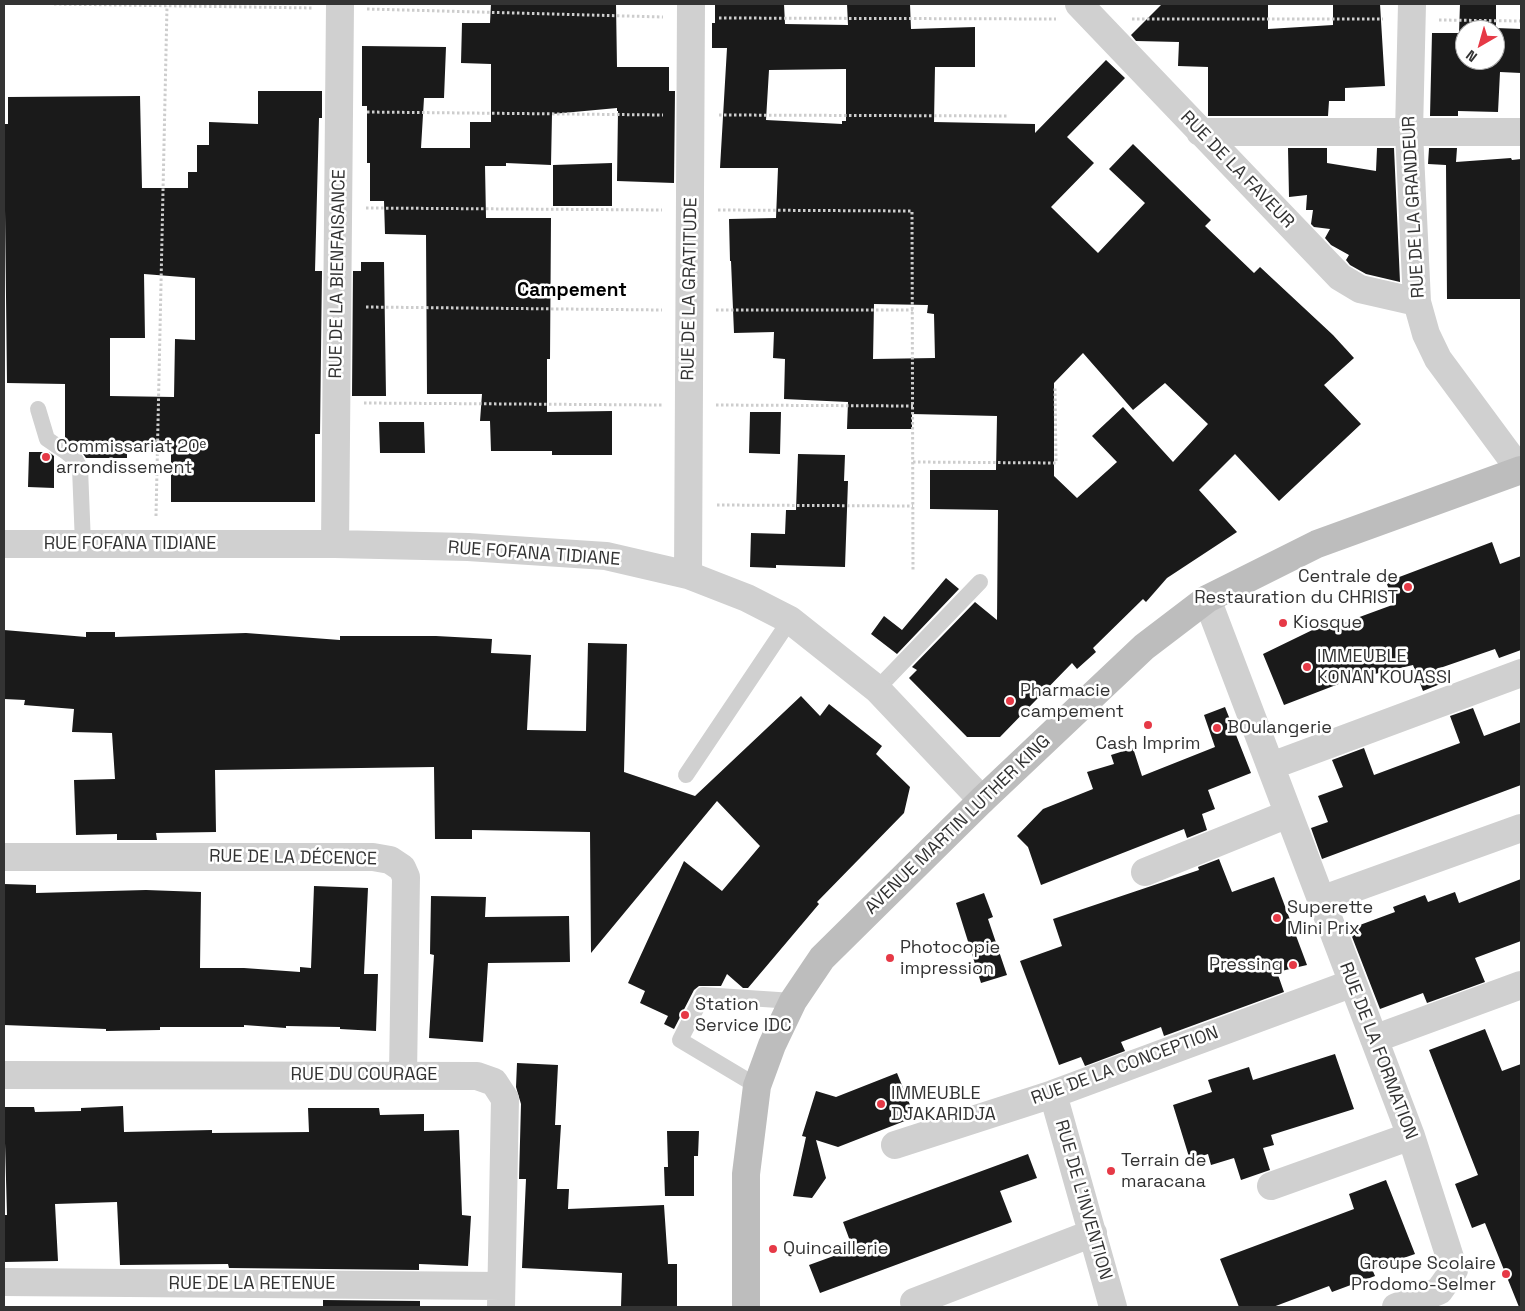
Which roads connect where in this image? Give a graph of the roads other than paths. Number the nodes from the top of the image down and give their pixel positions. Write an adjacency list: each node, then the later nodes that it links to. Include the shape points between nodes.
1 (340, 6): 13 (street, RUE DE LA BIENFAISANCE)
2 (691, 11): 14 (street, RUE DE LA GRATITUDE)
3 (1086, 12): 5 (street, RUE DE LA FAVEUR)
4 (1412, 12): 6 (street, RUE DE LA GRANDEUR)
5 (1200, 132): 6 (street); 8 (street, RUE DE LA FAVEUR, via 1340,277 1360,289)
6 (1409, 132): 7 (street); 8 (street, RUE DE LA GRANDEUR)
7 (1521, 132)
8 (1417, 302): 10 (street, RUE DE LA GRANDEUR, via 1426,334 1438,359)
9 (38, 409): 12 (lane, via 48,439 74,459 80,468)
10 (1520, 470): 16 (street, AVENUE MARTIN LUTHER KING, via 1317,544)
11 (4, 544): 12 (street, RUE FOFANA TIDIANE)
12 (83, 544): 13 (street, RUE FOFANA TIDIANE)
13 (335, 544): 14 (street, RUE FOFANA TIDIANE, via 468,547 606,556)
14 (688, 575): 17 (street, RUE FOFANA TIDIANE, via 747,598)
15 (980, 582): 19 (lane)
16 (1207, 599): 20 (street, RUE DE LA FORMATION); 22 (street, AVENUE MARTIN LUTHER KING, via 1144,647)
17 (790, 620): 19 (street, RUE FOFANA TIDIANE); 21 (lane)
18 (1521, 673): 20 (street)
19 (877, 690): 22 (street, RUE FOFANA TIDIANE)
20 (1271, 766): 23 (street, RUE DE LA FORMATION)
21 (686, 775)
22 (982, 800): 30 (street, AVENUE MARTIN LUTHER KING, via 822,958)
23 (1288, 814): 26 (street); 27 (street, RUE DE LA FORMATION)
24 (1521, 828): 27 (street)
25 (4, 858): 33 (street, RUE DE LA DÉCENCE, via 373,857 390,860 402,868 406,877)
26 (1145, 872)
27 (1321, 900): 28 (street, RUE DE LA FORMATION)
28 (1352, 983): 31 (street, RUE DE LA FORMATION); 35 (street, RUE DE LA CONCEPTION)
29 (1521, 985): 31 (street)
30 (793, 1001): 34 (street, AVENUE MARTIN LUTHER KING); 34 (lane, via 703,995 680,1040)
31 (1374, 1039): 36 (street, RUE DE LA FORMATION)
32 (4, 1075): 33 (street, RUE DU COURAGE)
33 (403, 1076): 41 (street, RUE DU COURAGE, via 478,1076 494,1082 505,1099)
34 (757, 1086): 43 (street, AVENUE MARTIN LUTHER KING, via 746,1174)
35 (1053, 1094): 37 (street, RUE DE LA CONCEPTION); 39 (street, RUE DE L'INVENTION)
36 (1411, 1136): 38 (street); 45 (street, RUE DE LA FORMATION, via 1454,1270 1439,1291)
37 (896, 1145)
38 (1270, 1186)
39 (1093, 1233): 42 (street); 44 (street, RUE DE L'INVENTION)
40 (4, 1282): 41 (street, RUE DE LA RETENUE)
41 (501, 1297)
42 (914, 1302)
43 (746, 1307)
44 (1113, 1307)
45 (1396, 1307)

